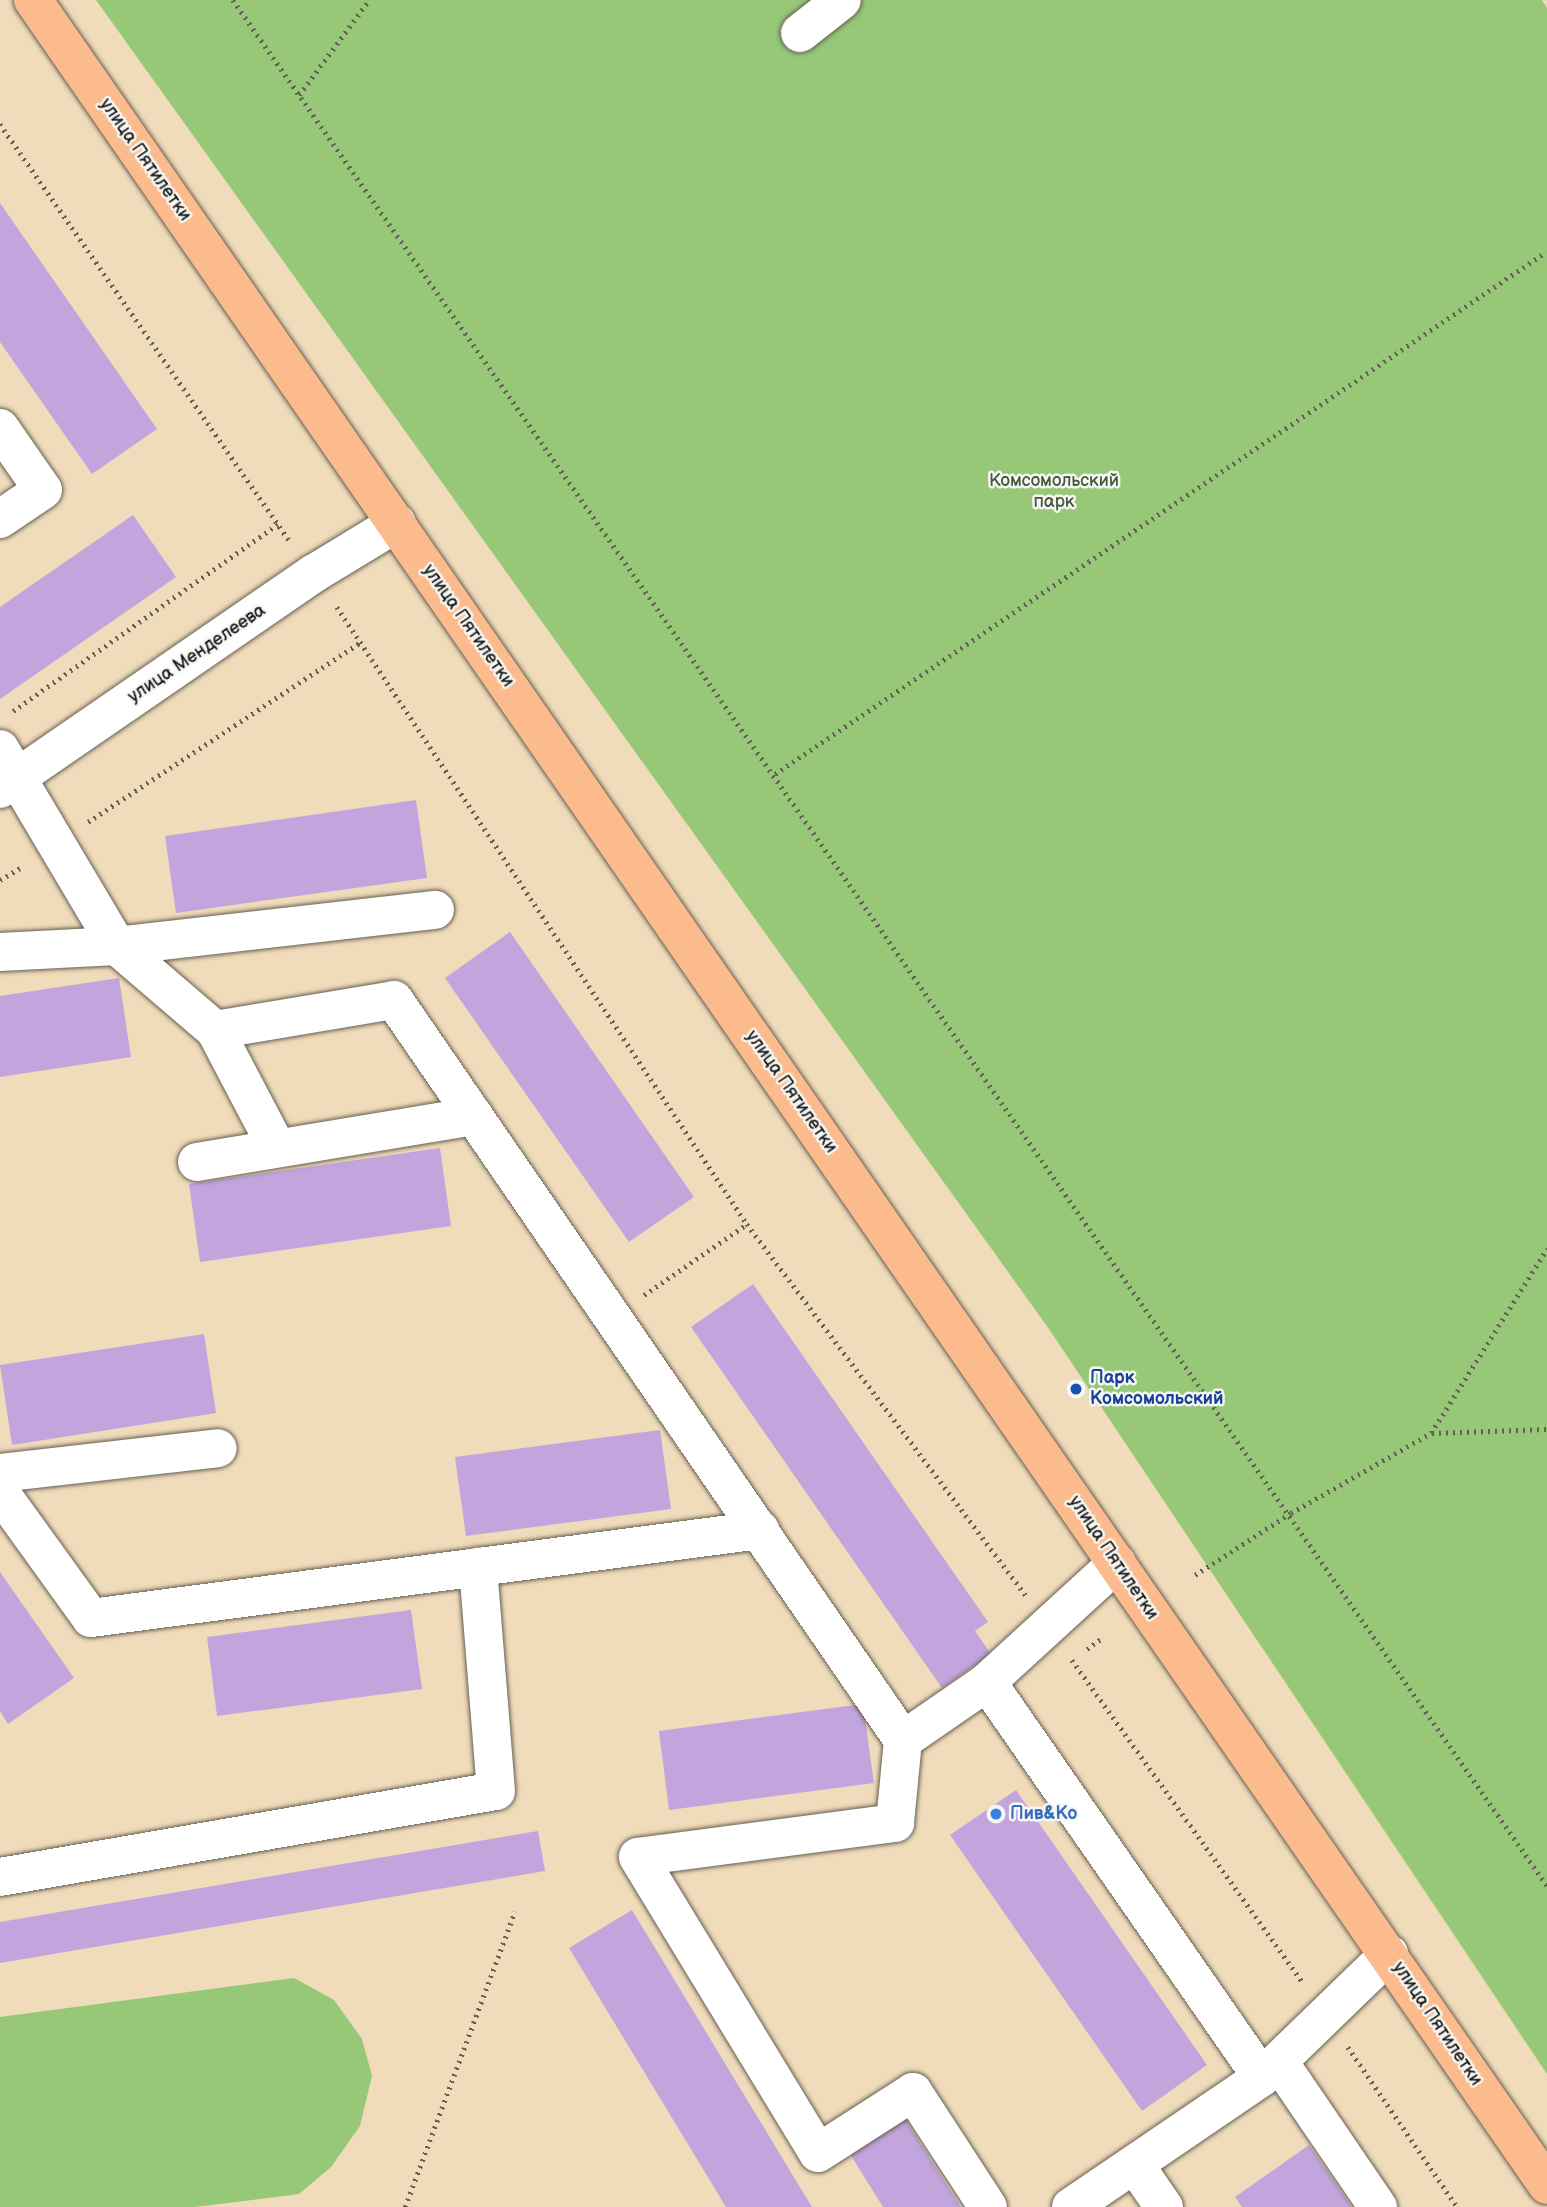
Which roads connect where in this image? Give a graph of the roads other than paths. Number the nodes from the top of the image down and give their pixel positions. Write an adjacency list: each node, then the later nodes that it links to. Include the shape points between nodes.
1 (33, 0): 6 (main road, улица Пятилетки)
2 (842, 0): 3 (street)
3 (800, 33)
4 (0, 428): 5 (street, via 43,490)
5 (0, 519)
6 (397, 523): 7 (street, улица Менделеева); 19 (main road, улица Пятилетки)
7 (6, 772): 9 (street, via 58,843)
8 (435, 910): 9 (street)
9 (117, 947): 10 (street); 11 (street)
10 (0, 951)
11 (215, 1030): 12 (street, via 394,1000); 13 (street)
12 (474, 1116): 13 (street); 18 (street)
13 (276, 1148): 14 (street)
14 (197, 1162)
15 (218, 1448): 16 (street)
16 (0, 1474)
17 (0, 1492): 20 (street, via 91,1618)
18 (760, 1530): 20 (street); 22 (street)
19 (1117, 1563): 21 (street); 24 (main road, улица Пятилетки)
20 (478, 1567): 23 (street, via 496,1791)
21 (987, 1682): 22 (street); 25 (street)
22 (903, 1740): 28 (street, via 895,1823 638,1857 818,2153 913,2092)
23 (0, 1877)
24 (1389, 1954): 25 (street); 27 (main road, улица Пятилетки)
25 (1271, 2070): 26 (street); 31 (street)
26 (1135, 2165): 29 (street); 30 (street)
27 (1547, 2185)
28 (988, 2207)
29 (1071, 2207)
30 (1164, 2207)
31 (1378, 2207)

